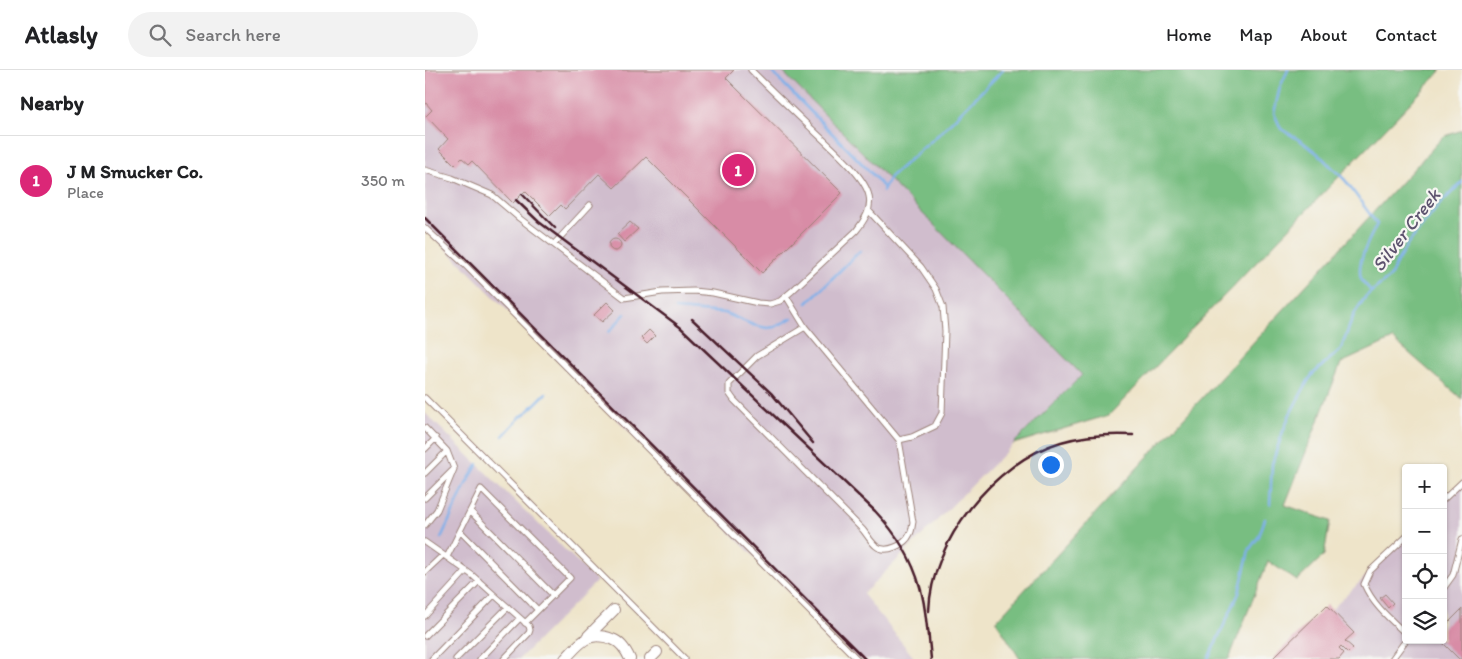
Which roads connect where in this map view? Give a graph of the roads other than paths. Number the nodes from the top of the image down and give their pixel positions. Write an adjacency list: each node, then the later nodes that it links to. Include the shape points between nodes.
1 (751, 70): 4 (lane, via 864,183 869,197)
2 (425, 170): 6 (lane, via 492,195)
3 (590, 205): 6 (lane)
4 (868, 210): 7 (lane, via 856,231); 12 (lane, via 921,267 936,289 943,307 941,412 935,426)
5 (425, 228): 49 (lane)
6 (554, 244): 7 (lane, via 624,298 694,291 770,304)
7 (786, 296): 8 (lane)
8 (805, 327): 12 (lane); 12 (lane, via 757,356 729,384 729,393 875,546 883,550 892,549 910,535 913,522)
9 (425, 398): 48 (lane)
10 (425, 428): 11 (lane)
11 (436, 438): 13 (lane); 14 (lane)
12 (899, 440)
13 (425, 449)
14 (447, 451): 15 (lane); 16 (lane)
15 (454, 469): 19 (lane); 21 (lane, via 437,510)
16 (425, 473)
17 (1462, 482): 18 (lane)
18 (1447, 496)
19 (425, 498)
20 (470, 511): 22 (lane); 32 (lane); 32 (lane, via 481,489 570,578)
21 (425, 525)
22 (460, 531): 26 (lane); 34 (lane)
23 (1462, 539): 30 (lane, via 1453,575)
24 (1402, 541): 38 (lane, via 1370,571 1364,584 1383,613)
25 (426, 545): 26 (lane)
26 (445, 556): 27 (lane); 28 (lane)
27 (466, 571): 29 (lane); 36 (lane)
28 (425, 572)
29 (479, 581): 31 (lane); 39 (lane)
30 (1447, 583)
31 (494, 595): 33 (lane); 42 (lane)
32 (553, 595): 34 (lane)
33 (508, 607): 37 (lane); 43 (lane)
34 (538, 610): 37 (lane)
35 (614, 610): 41 (street)
36 (425, 616)
37 (523, 621): 44 (lane); 45 (lane, via 529,626 529,633)
38 (1402, 630)
39 (425, 636)
40 (1403, 644): 50 (lane)
41 (578, 646): 46 (street); 47 (street, via 599,634 620,643)
42 (433, 659)
43 (456, 659)
44 (480, 659)
45 (504, 659)
46 (565, 659)
47 (630, 659)
48 (685, 659)
49 (857, 659)
50 (1392, 659)

